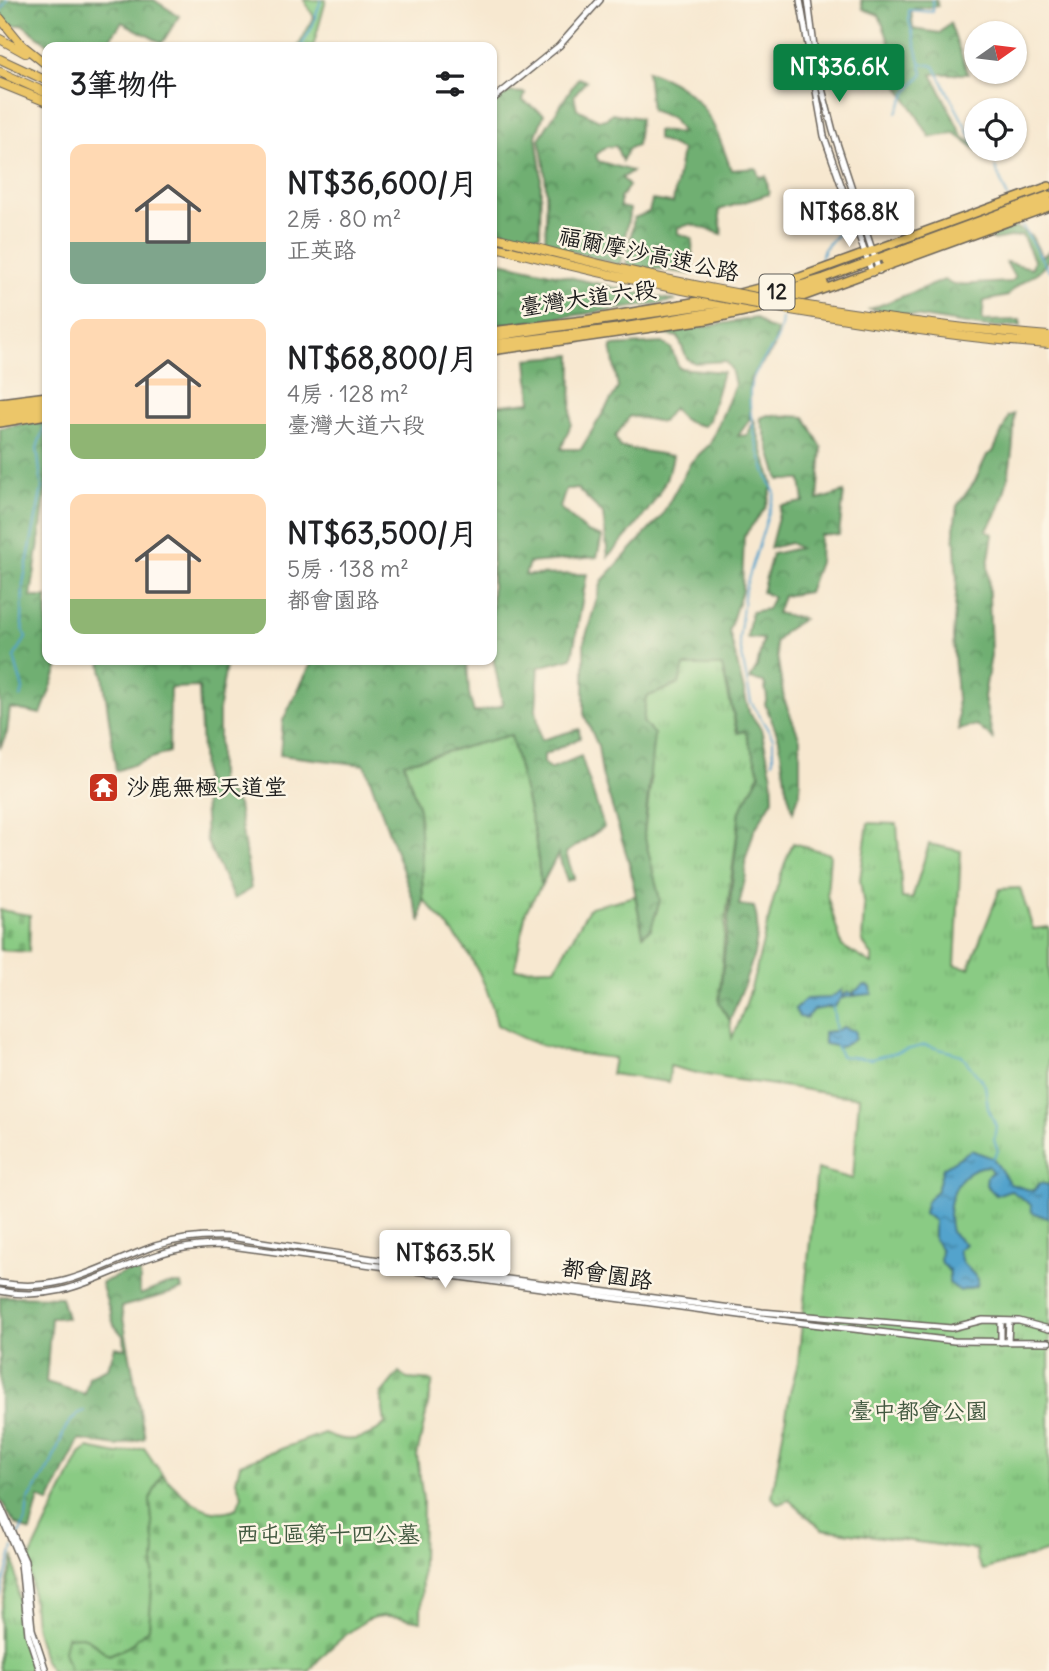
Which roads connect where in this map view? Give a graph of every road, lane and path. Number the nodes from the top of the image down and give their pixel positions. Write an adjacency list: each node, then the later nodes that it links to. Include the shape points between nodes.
1 (600, 0): 13 (street, via 559,46)
2 (800, 0): 20 (street, via 824,136)
3 (808, 0): 20 (street, via 817,69)
4 (0, 18): 7 (highway)
5 (0, 39): 8 (highway)
6 (4, 61): 10 (highway)
7 (42, 62)
8 (42, 63)
9 (1, 73): 12 (highway)
10 (42, 79)
11 (0, 83): 14 (highway)
12 (42, 91)
13 (497, 96)
14 (42, 100)
15 (1049, 186): 20 (main road, 臺灣大道六段 / 12)
16 (1049, 195): 21 (main road, 臺灣大道六段 / 12)
17 (1049, 204): 21 (main road, 臺灣大道六段 / 12)
18 (497, 237): 24 (highway, 福爾摩沙高速公路, bridge, via 622,270 751,296 940,325)
19 (497, 247): 26 (highway, 福爾摩沙高速公路, bridge, via 609,277 731,301 924,332)
20 (869, 252): 21 (street); 22 (main road, 臺灣大道六段 / 12, via 800,277 726,296)
21 (874, 266): 23 (main road, 臺灣大道六段 / 12, via 747,300); 25 (main road, 臺灣大道六段 / 12, via 748,306); 27 (main road, 臺灣大道六段 / 12, via 784,303 707,320)
22 (497, 330)
23 (497, 336)
24 (1049, 336)
25 (497, 343)
26 (1049, 344)
27 (497, 350)
28 (42, 397): 29 (main road)
29 (0, 402)
30 (42, 404): 31 (main road)
31 (0, 409)
32 (42, 410): 33 (main road)
33 (0, 416)
34 (42, 416): 35 (main road)
35 (0, 423)
36 (0, 1283): 40 (street, 都會園路, via 45,1287 83,1278 168,1242 230,1237)
37 (0, 1291): 40 (street, 都會園路, via 48,1294 80,1287 162,1253 224,1245 639,1303)
38 (1001, 1321): 39 (street, 都會園路); 41 (street, 都會園路, via 973,1321 956,1328); 44 (street)
39 (1009, 1321): 42 (street, 都會園路); 44 (street)
40 (841, 1324): 41 (street, 都會園路); 43 (street, 都會園路)
41 (923, 1326): 43 (street)
42 (1049, 1329)
43 (921, 1337): 44 (street, 都會園路)
44 (1005, 1342): 45 (street, 都會園路)
45 (1049, 1342)
46 (0, 1505): 49 (street, via 25,1561 32,1629)
47 (0, 1513): 48 (street, via 21,1563 28,1634)
48 (40, 1671)
49 (46, 1671)

